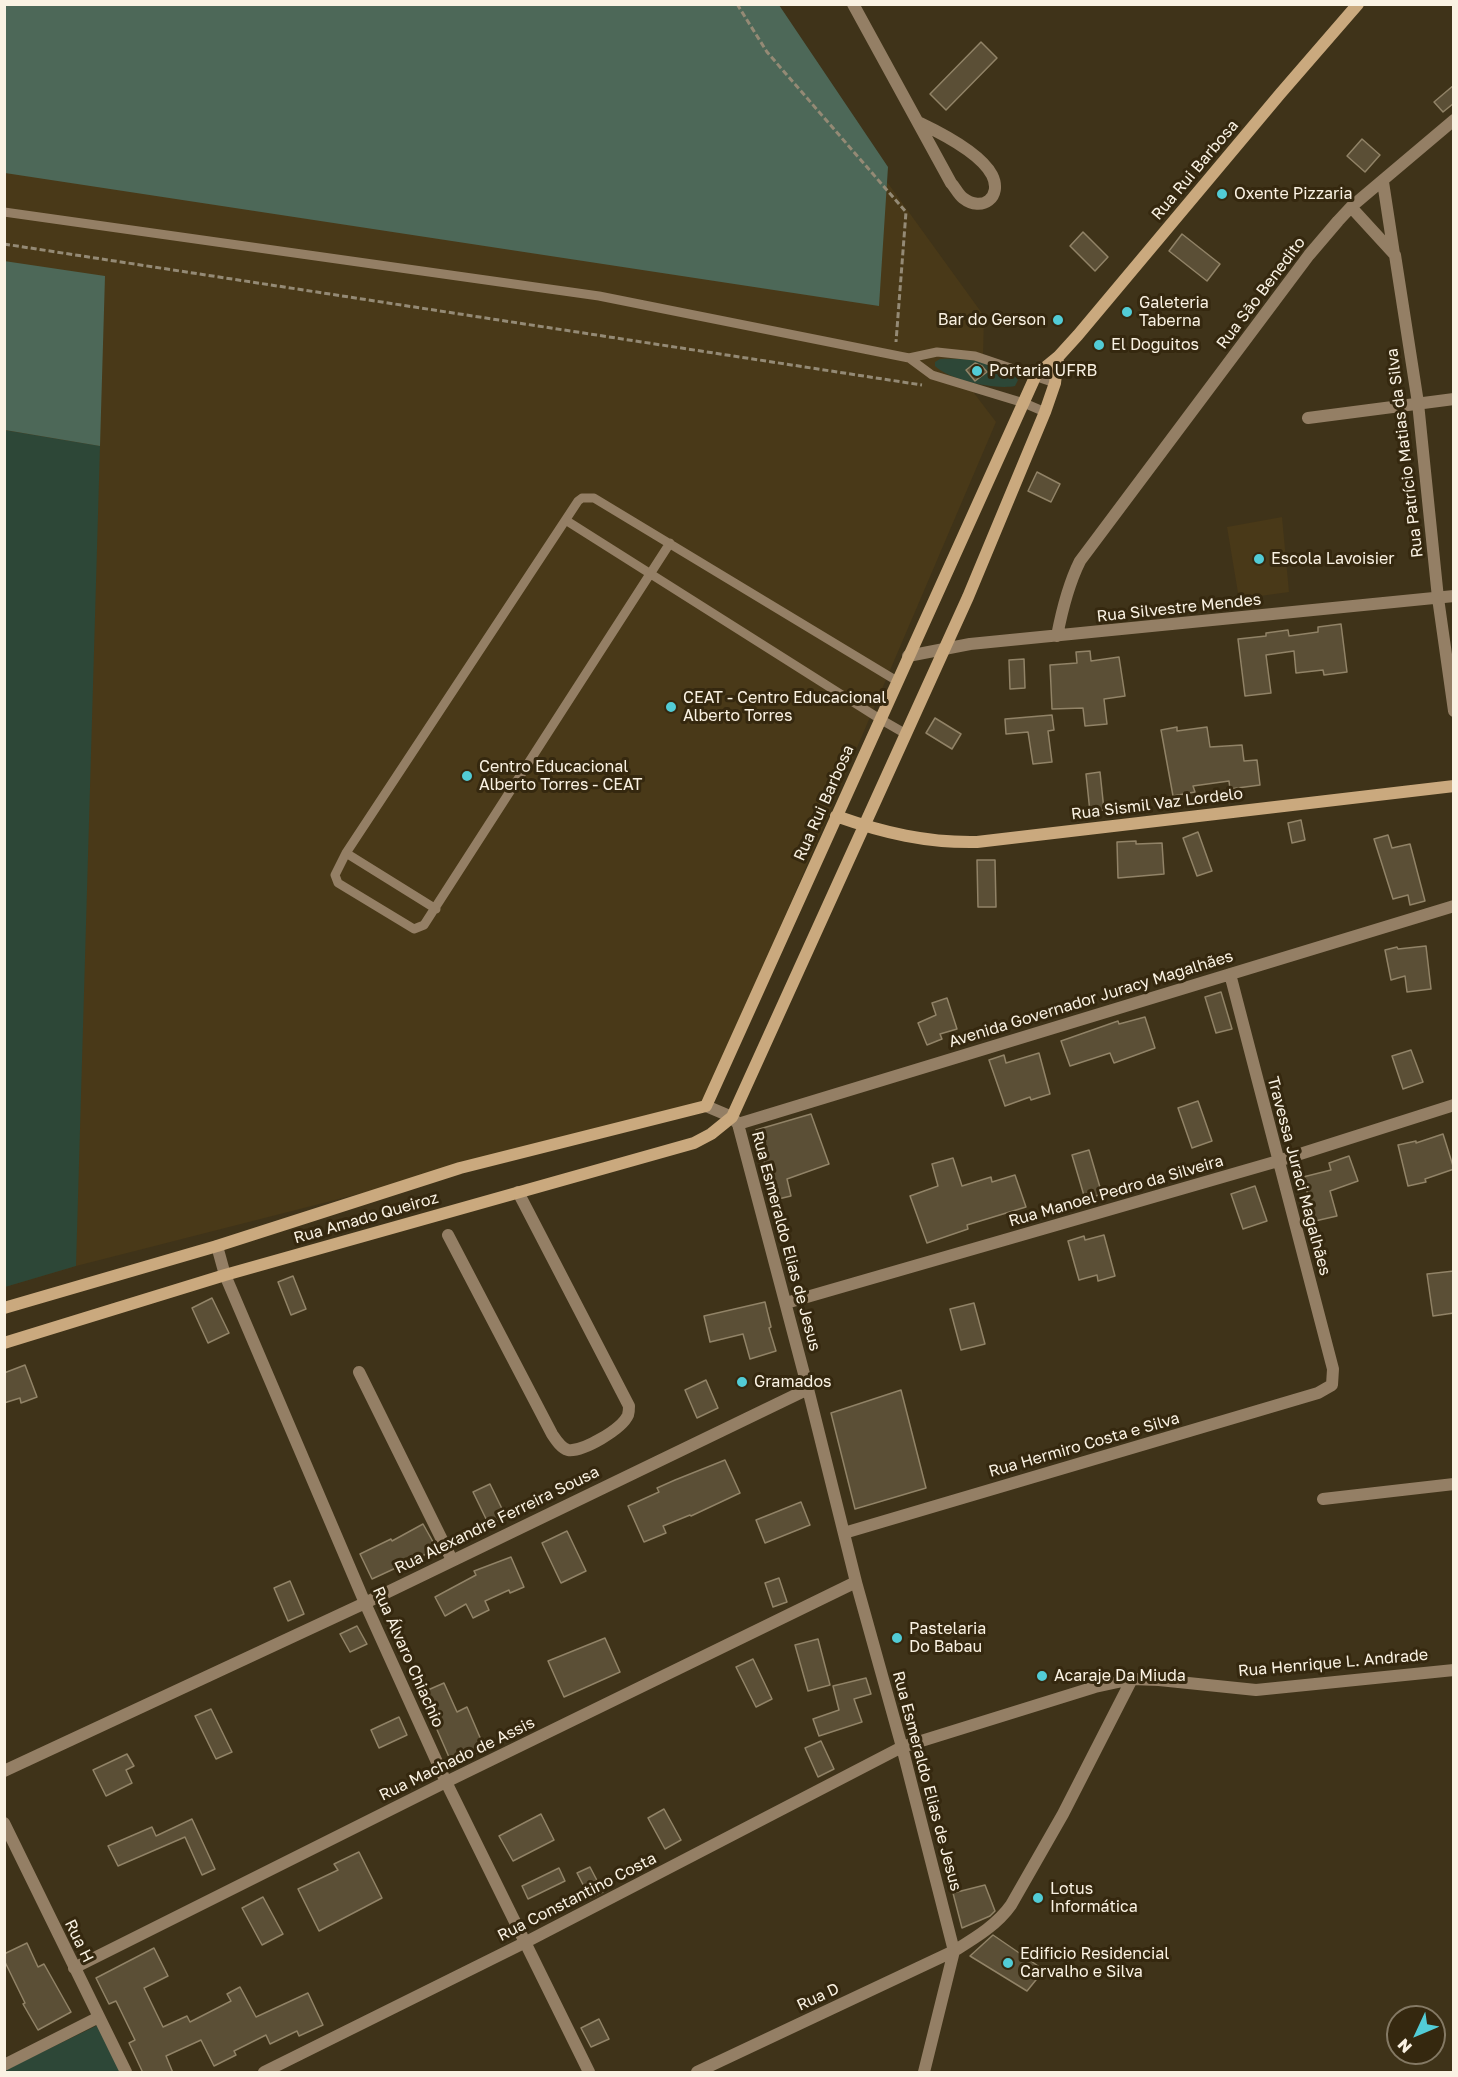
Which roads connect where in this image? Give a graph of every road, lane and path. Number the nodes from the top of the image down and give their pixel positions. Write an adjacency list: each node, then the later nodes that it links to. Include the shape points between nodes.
1 (737, 4): 11 (path, via 767,52 906,212)
2 (853, 4): 5 (street)
3 (1358, 4): 12 (street, Rua Rui Barbosa)
4 (1454, 120): 6 (street, Rua São Benedito)
5 (920, 123): 5 (street, via 963,198 976,204 993,197 995,185 984,165 946,136)
6 (1383, 182): 7 (street, Rua São Benedito); 10 (street, Rua Patrício Matias da Silva)
7 (1351, 207): 10 (street); 27 (street, Rua São Benedito, via 1310,255 1080,561 1064,602)
8 (4, 212): 11 (lane, via 599,296)
9 (4, 244): 16 (path)
10 (1395, 255): 19 (street, Rua Patrício Matias da Silva)
11 (895, 355): 13 (lane)
12 (1058, 357): 14 (street, Rua Rui Barbosa); 15 (street)
13 (909, 358): 14 (lane, via 937,352 975,356); 18 (lane, via 932,375)
14 (1036, 375): 15 (lane); 18 (street, Rua Rui Barbosa)
15 (1055, 382): 20 (street)
16 (927, 386)
17 (1454, 399): 19 (street)
18 (1024, 403): 20 (lane); 29 (street, Rua Rui Barbosa)
19 (1418, 403): 21 (street); 26 (street, Rua Patrício Matias da Silva)
20 (1045, 412): 28 (street)
21 (1308, 418)
22 (567, 521): 23 (lane, via 578,501 594,498); 24 (lane); 37 (lane)
23 (670, 543): 24 (lane); 30 (lane)
24 (650, 573): 32 (lane); 39 (lane)
25 (1454, 596): 26 (street, Rua Silvestre Mendes)
26 (1438, 598): 27 (street, Rua Silvestre Mendes); 31 (street, Rua Patrício Matias da Silva)
27 (1057, 636): 28 (street, Rua Silvestre Mendes)
28 (946, 648): 29 (street, Rua Silvestre Mendes); 33 (street)
29 (909, 656): 30 (street, Rua Rui Barbosa)
30 (897, 681): 32 (street, Rua Rui Barbosa)
31 (1454, 711)
32 (880, 720): 33 (lane); 35 (street, Rua Rui Barbosa)
33 (906, 734): 36 (street)
34 (1454, 786): 36 (street, Rua Sismil Vaz Lordelo, via 977,842 932,841)
35 (836, 816): 36 (street, Rua Sismil Vaz Lordelo); 42 (street, Rua Rui Barbosa)
36 (865, 826): 43 (street)
37 (346, 853): 39 (lane); 39 (lane, via 335,875 338,883 414,929 424,925)
38 (1454, 906): 40 (street, Avenida Governador Juracy Magalhães)
39 (436, 909)
40 (1230, 974): 43 (street, Avenida Governador Juracy Magalhães); 44 (street, Travessa Juraci Magalhães)
41 (1454, 1105): 44 (street, Rua Manoel Pedro da Silveira)
42 (706, 1106): 43 (street); 47 (street, Rua Amado Queiroz, via 460,1168)
43 (735, 1120): 45 (street, Rua Amado Queiroz, via 694,1143); 49 (street, Rua Esmeraldo Elias de Jesus)
44 (1278, 1161): 49 (street, Rua Manoel Pedro da Silveira); 53 (street, Travessa Juraci Magalhães, via 1333,1369)
45 (518, 1192): 46 (street, via 629,1406 628,1416 609,1434 578,1449 563,1448 552,1434); 48 (street, Rua Amado Queiroz)
46 (448, 1235)
47 (217, 1246): 48 (street, Rua Álvaro Chiachio); 50 (street, Rua Amado Queiroz)
48 (225, 1275): 51 (street, Rua Amado Queiroz); 60 (street, Rua Álvaro Chiachio)
49 (786, 1303): 54 (street, Rua Esmeraldo Elias de Jesus)
50 (4, 1308)
51 (4, 1343)
52 (359, 1372): 58 (street)
53 (1332, 1385): 57 (street, Rua Hermiro Costa e Silva, via 1318,1393)
54 (808, 1389): 57 (street, Rua Esmeraldo Elias de Jesus); 58 (street, Rua Alexandre Ferreira Sousa)
55 (1454, 1484): 56 (street)
56 (1323, 1499)
57 (844, 1533): 59 (street, Rua Esmeraldo Elias de Jesus)
58 (452, 1560): 60 (street, Rua Alexandre Ferreira Sousa)
59 (856, 1582): 63 (street, Rua Esmeraldo Elias de Jesus); 65 (street, Rua Machado de Assis)
60 (365, 1603): 64 (street, Rua Alexandre Ferreira Sousa); 65 (street, Rua Álvaro Chiachio)
61 (1454, 1670): 62 (street, Rua Henrique L. Andrade, via 1256,1690)
62 (1132, 1679): 63 (street, Rua Henrique L. Andrade, via 1095,1686); 68 (street, Rua D, via 1011,1905 990,1927)
63 (902, 1747): 67 (street, Rua Constantino Costa); 68 (street, Rua Esmeraldo Elias de Jesus)
64 (4, 1771)
65 (446, 1782): 67 (street, Rua Álvaro Chiachio); 69 (street, Rua Machado de Assis)
66 (4, 1823): 69 (street, Rua H)
67 (526, 1942): 73 (street, Rua Constantino Costa); 74 (street, Rua Álvaro Chiachio)
68 (954, 1952): 75 (street, Rua D); 76 (street, Rua Esmeraldo Elias de Jesus)
69 (74, 1968): 70 (street, Rua H)
70 (99, 2017): 71 (street); 72 (street, Rua H)
71 (4, 2065)
72 (126, 2073)
73 (264, 2073)
74 (589, 2073)
75 (696, 2073)
76 (924, 2073)

